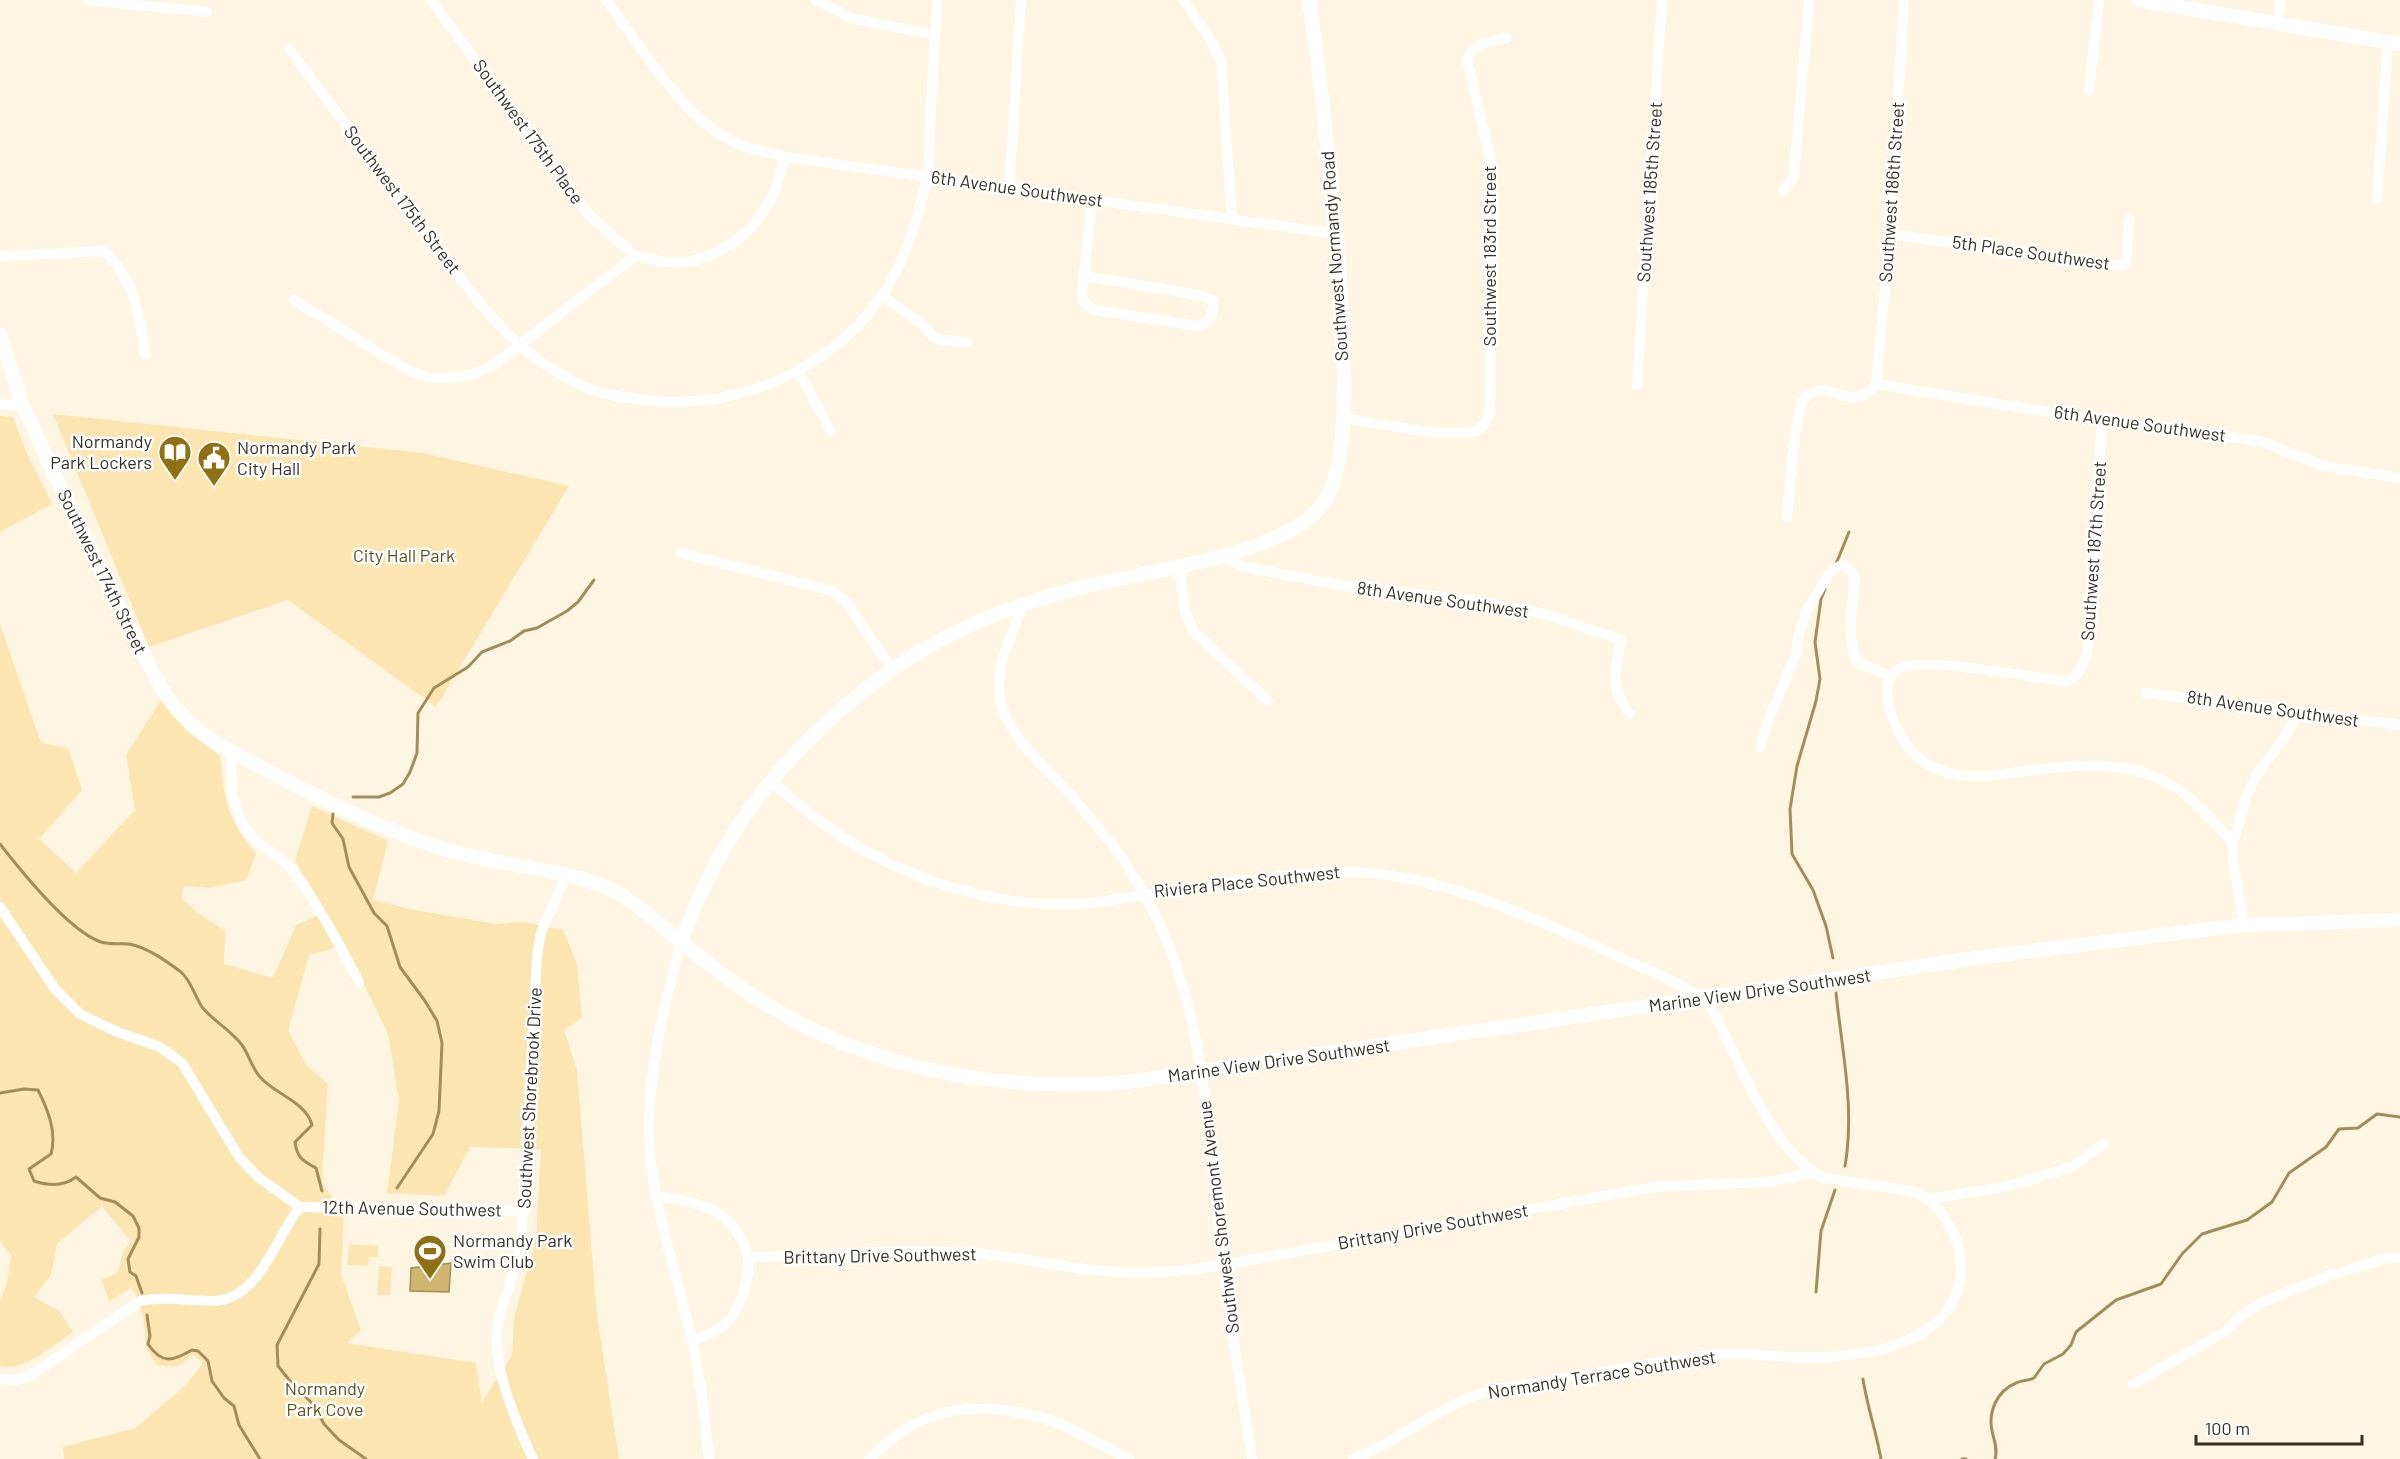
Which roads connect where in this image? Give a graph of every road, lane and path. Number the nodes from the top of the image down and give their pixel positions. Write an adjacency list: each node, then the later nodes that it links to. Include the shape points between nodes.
1 (87, 0): 15 (street)
2 (432, 0): 33 (street, Southwest 175th Place, via 589,215)
3 (606, 0): 22 (street, 6th Avenue Southwest, via 664,78 704,123 746,147)
4 (816, 0): 17 (street, via 851,18)
5 (937, 0): 17 (street, Southwest 175th Street)
6 (1021, 0): 24 (street)
7 (1184, 0): 28 (street, via 1221,62)
8 (1309, 0): 30 (street, Southwest Normandy Road)
9 (1662, 0): 43 (street, Southwest 185th Street)
10 (1809, 0): 25 (street, via 1794,174)
11 (1904, 0): 31 (street, Southwest 186th Street)
12 (2099, 0): 21 (street)
13 (2138, 0): 16 (street)
14 (2280, 0): 16 (street)
15 (207, 12)
16 (2277, 24): 19 (street)
17 (935, 35): 23 (street, Southwest 175th Street)
18 (1507, 38): 46 (street, Southwest 183rd Street, via 1479,44 1467,59 1492,166 1490,412 1480,429 1458,435)
19 (2394, 43): 26 (street)
20 (289, 49): 39 (street, Southwest 175th Street, via 470,291)
21 (2089, 90)
22 (786, 157): 23 (street, 6th Avenue Southwest); 33 (street, via 771,200 757,221 734,243 693,260 669,262)
23 (927, 176): 24 (street, 6th Avenue Southwest); 35 (street, Southwest 175th Street, via 902,259)
24 (1009, 188): 27 (street, 6th Avenue Southwest)
25 (1783, 190)
26 (2377, 199)
27 (1092, 200): 28 (street, 6th Avenue Southwest); 34 (street)
28 (1232, 218): 30 (street, 6th Avenue Southwest)
29 (2128, 219): 31 (street, 5th Place Southwest, via 2126,263 2122,266)
30 (1337, 234): 46 (street, Southwest Normandy Road, via 1344,331)
31 (1890, 234): 42 (street, Southwest 186th Street)
32 (0, 256): 40 (street, via 105,251 129,282 139,310)
33 (635, 256): 39 (street)
34 (1084, 276): 34 (street, via 1085,304 1094,310 1198,326 1213,315 1213,300 1199,295)
35 (883, 296): 38 (street, via 926,327 933,337); 41 (street, Southwest 175th Street, via 836,345)
36 (294, 300): 39 (street, via 409,371 434,378 474,374)
37 (0, 334): 45 (street, Southwest 174th Street)
38 (967, 342)
39 (519, 347): 41 (street, Southwest 175th Street, via 560,375 594,391 659,402 726,398)
40 (145, 354)
41 (798, 371): 48 (street)
42 (1876, 384): 47 (street, 6th Avenue Southwest); 50 (street, via 1862,397 1827,390 1804,398 1798,416)
43 (1637, 385)
44 (0, 404): 45 (street)
45 (22, 406): 63 (street, Southwest 174th Street, via 164,693 181,714)
46 (1344, 418): 52 (street, Southwest Normandy Road, via 1333,481 1323,503 1307,520 1283,533)
47 (2102, 421): 49 (street, 6th Avenue Southwest, via 2262,442 2324,466); 56 (street, Southwest 187th Street, via 2087,655 2075,677 2055,681 1915,664 1905,665)
48 (831, 432)
49 (2400, 477)
50 (1787, 517)
51 (681, 553): 55 (street, via 833,591 846,602)
52 (1222, 557): 53 (street, Southwest Normandy Road); 60 (street, 8th Avenue Southwest, via 1245,567 1350,587 1470,600 1541,614 1621,640 1614,687)
53 (1179, 566): 54 (street, Southwest Normandy Road, via 1092,585); 58 (street, via 1185,611 1194,632)
54 (1023, 606): 55 (street, Southwest Normandy Road, via 981,620); 67 (street, Southwest Shoremont Avenue, via 999,679 1006,718 1114,847)
55 (892, 669): 64 (street, Southwest Normandy Road, via 819,729)
56 (1890, 676): 62 (street, via 1858,663 1852,651 1856,576 1843,564 1830,572 1807,610 1796,653); 65 (street, via 1890,714 1906,746 1923,762 1959,776 1977,777 2082,764 2119,766 2178,789)
57 (2146, 693): 59 (street, 8th Avenue Southwest)
58 (1268, 701)
59 (2297, 712): 61 (street, 8th Avenue Southwest); 65 (street, via 2286,735 2256,776)
60 (1630, 714)
61 (2400, 725)
62 (1760, 747)
63 (230, 750): 66 (street, Marine View Drive Southwest, via 349,813 407,836 472,856); 72 (street, via 232,789 243,826 256,841 287,863)
64 (770, 781): 67 (street, Riviera Place Southwest, via 850,842 899,867 964,890 1058,904); 71 (street, Southwest Normandy Road, via 732,835 704,885)
65 (2233, 843): 70 (street)
66 (566, 876): 71 (street, Marine View Drive Southwest, via 615,892); 80 (street, Southwest Shorebrook Drive, via 541,932 537,957)
67 (1144, 893): 73 (street, Riviera Place Southwest, via 1291,875 1380,875 1437,887 1532,917); 74 (street, Southwest Shoremont Avenue, via 1174,958)
68 (0, 907): 79 (street, via 55,989 80,1014 160,1047 182,1063 239,1157 259,1178)
69 (2400, 920): 70 (street, Marine View Drive Southwest)
70 (2244, 925): 73 (street, Marine View Drive Southwest, via 1991,956)
71 (681, 942): 74 (street, Marine View Drive Southwest, via 742,988 785,1014 838,1041 930,1071 980,1080 1080,1086); 77 (street, via 658,1029 651,1090 649,1132)
72 (359, 982)
73 (1704, 999): 74 (street, Marine View Drive Southwest); 76 (street, via 1765,1113 1794,1156)
74 (1202, 1072): 83 (street, Southwest Shoremont Avenue)
75 (2104, 1144): 78 (street, Brittany Drive Southwest, via 2077,1163 2043,1176)
76 (1814, 1173): 78 (street, Brittany Drive Southwest, via 1824,1178 1913,1191); 83 (street, Brittany Drive Southwest, via 1768,1182 1654,1186)
77 (655, 1196): 81 (street, via 710,1209 728,1221); 84 (street)
78 (1929, 1199): 92 (street, Normandy Terrace Southwest, via 1954,1232 1961,1272 1952,1305 1923,1333 1880,1350 1852,1355 1712,1355 1493,1390 1446,1408)
79 (300, 1207): 80 (street, 12th Avenue Southwest); 85 (street, via 255,1280 233,1297 216,1301 140,1301 30,1376)
80 (524, 1211): 87 (street, Southwest Shorebrook Drive, via 518,1252 495,1341 521,1434)
81 (748, 1257): 83 (street, Brittany Drive Southwest, via 972,1253 1148,1274); 84 (street, via 747,1278 731,1318 719,1329)
82 (2400, 1258): 86 (street, via 2383,1259 2328,1276 2270,1299 2225,1332)
83 (1223, 1265): 91 (street, Southwest Shoremont Avenue)
84 (692, 1341): 88 (street)
85 (0, 1379)
86 (2133, 1384)
87 (533, 1459)
88 (709, 1459)
89 (869, 1459): 90 (street, via 905,1429 927,1419 981,1408 1012,1410 1057,1423)
90 (1129, 1459)
91 (1251, 1459)
92 (1353, 1459)

